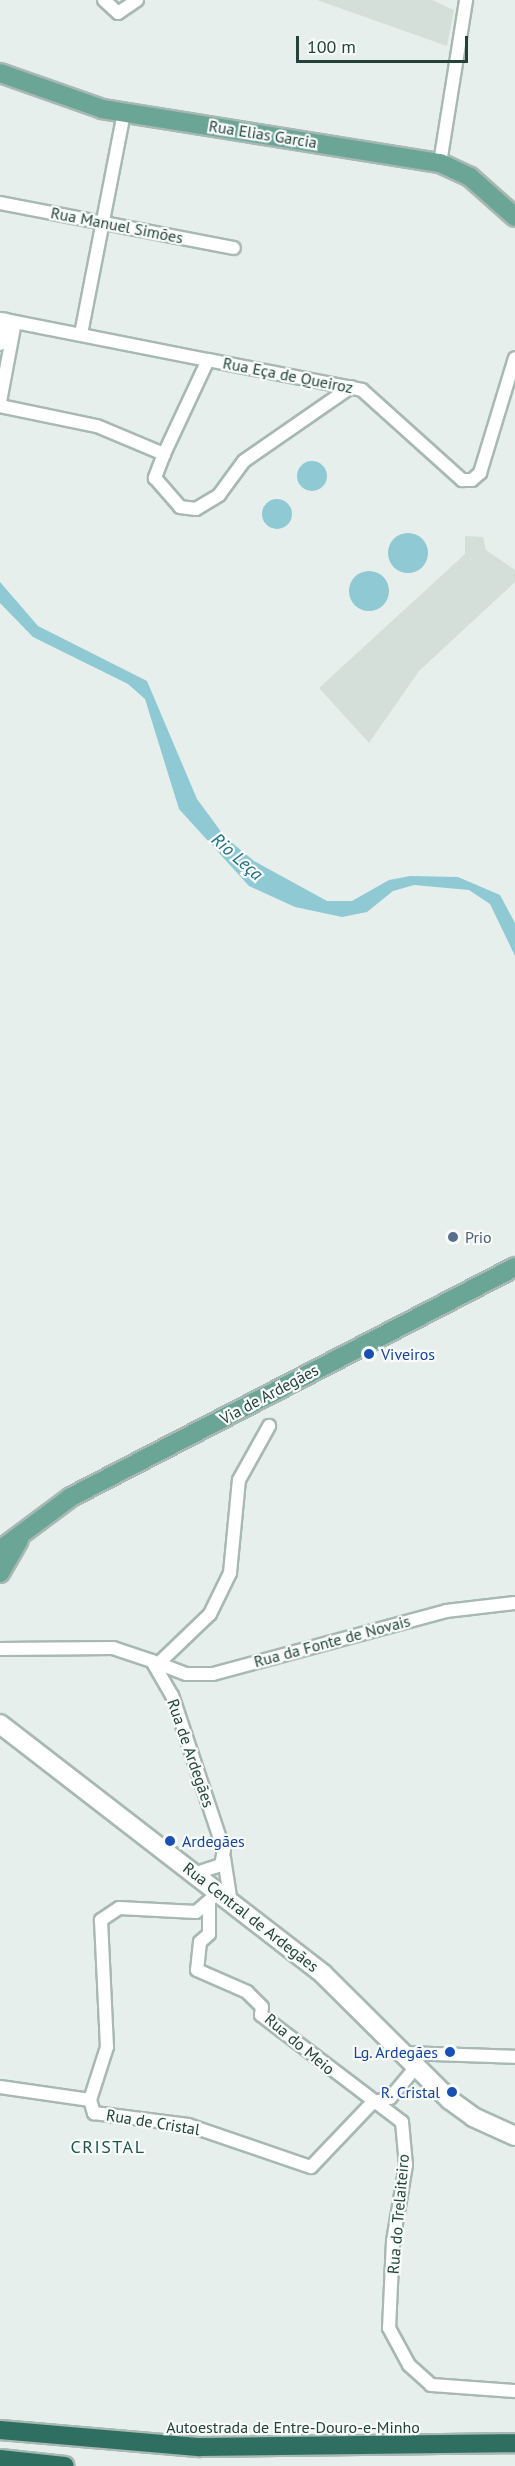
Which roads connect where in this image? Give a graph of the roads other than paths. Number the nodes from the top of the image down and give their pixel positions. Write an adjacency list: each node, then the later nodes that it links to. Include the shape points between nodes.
1 (104, 0): 2 (street, via 118,13)
2 (137, 0)
3 (466, 0): 6 (street)
4 (0, 73): 5 (main road, Rua Elias Garcia, via 61,98)
5 (124, 112): 6 (main road, Rua Elias Garcia); 9 (street)
6 (440, 163): 8 (main road, Rua Elias Garcia, via 470,177)
7 (0, 203): 9 (street, Rua Manuel Simões)
8 (515, 217)
9 (103, 222): 10 (street, Rua Manuel Simões); 12 (street)
10 (234, 248)
11 (7, 320): 12 (street); 13 (street); 17 (street)
12 (81, 334): 15 (street)
13 (0, 344)
14 (515, 358): 16 (street, Rua Eça de Queiroz, via 480,473 472,480 462,480 362,390)
15 (208, 360): 16 (street, Rua Eça de Queiroz); 18 (street, Rua Eça de Queiroz)
16 (351, 387): 18 (street, Rua Eça de Queiroz, via 244,461 219,495 196,509 180,507 155,478)
17 (0, 404): 18 (street, via 96,426)
18 (164, 454)
19 (515, 1267): 21 (main road, Via de Ardegães, via 71,1497)
20 (269, 1426): 26 (street, via 239,1480 230,1573 210,1614)
21 (27, 1529): 22 (main road, Via de Ardegães); 23 (main road, Via de Ardegães)
22 (0, 1550)
23 (0, 1573)
24 (515, 1603): 26 (street, Rua da Fonte de Novais, via 446,1611 213,1674 186,1674)
25 (0, 1649): 26 (street, via 113,1648)
26 (156, 1662): 28 (street, Rua de Ardegães, via 172,1695)
27 (0, 1724): 29 (street, Rua Central de Ardegães)
28 (223, 1861): 29 (street); 30 (street, Rua de Ardegães)
29 (194, 1874): 30 (street, Rua Central de Ardegães)
30 (220, 1900): 31 (street, Rua Central de Ardegães, via 323,1974); 35 (street, Rua de Cristal, via 196,1912 119,1908 101,1920 107,2047); 36 (street, Rua do Meio, via 209,1935 200,1942 195,1968 247,1992 262,2007 261,2015)
31 (403, 2053): 32 (street); 33 (street, Rua Central de Ardegães)
32 (515, 2057)
33 (416, 2067): 36 (street, Rua de Cristal, via 390,2098); 37 (street, Rua Central de Ardegães, via 472,2117)
34 (0, 2087): 35 (street)
35 (90, 2100): 36 (street, Rua de Cristal, via 94,2113 188,2125 311,2167)
36 (372, 2103): 38 (street, Rua do Trelaiteiro, via 402,2122 406,2165 393,2241 390,2328 409,2365 431,2385)
37 (515, 2136)
38 (515, 2391)
39 (0, 2430): 40 (highway, Autoestrada de Entre-Douro-e-Minho, via 252,2449)
40 (515, 2443)
41 (0, 2459): 42 (highway)
42 (64, 2466)

